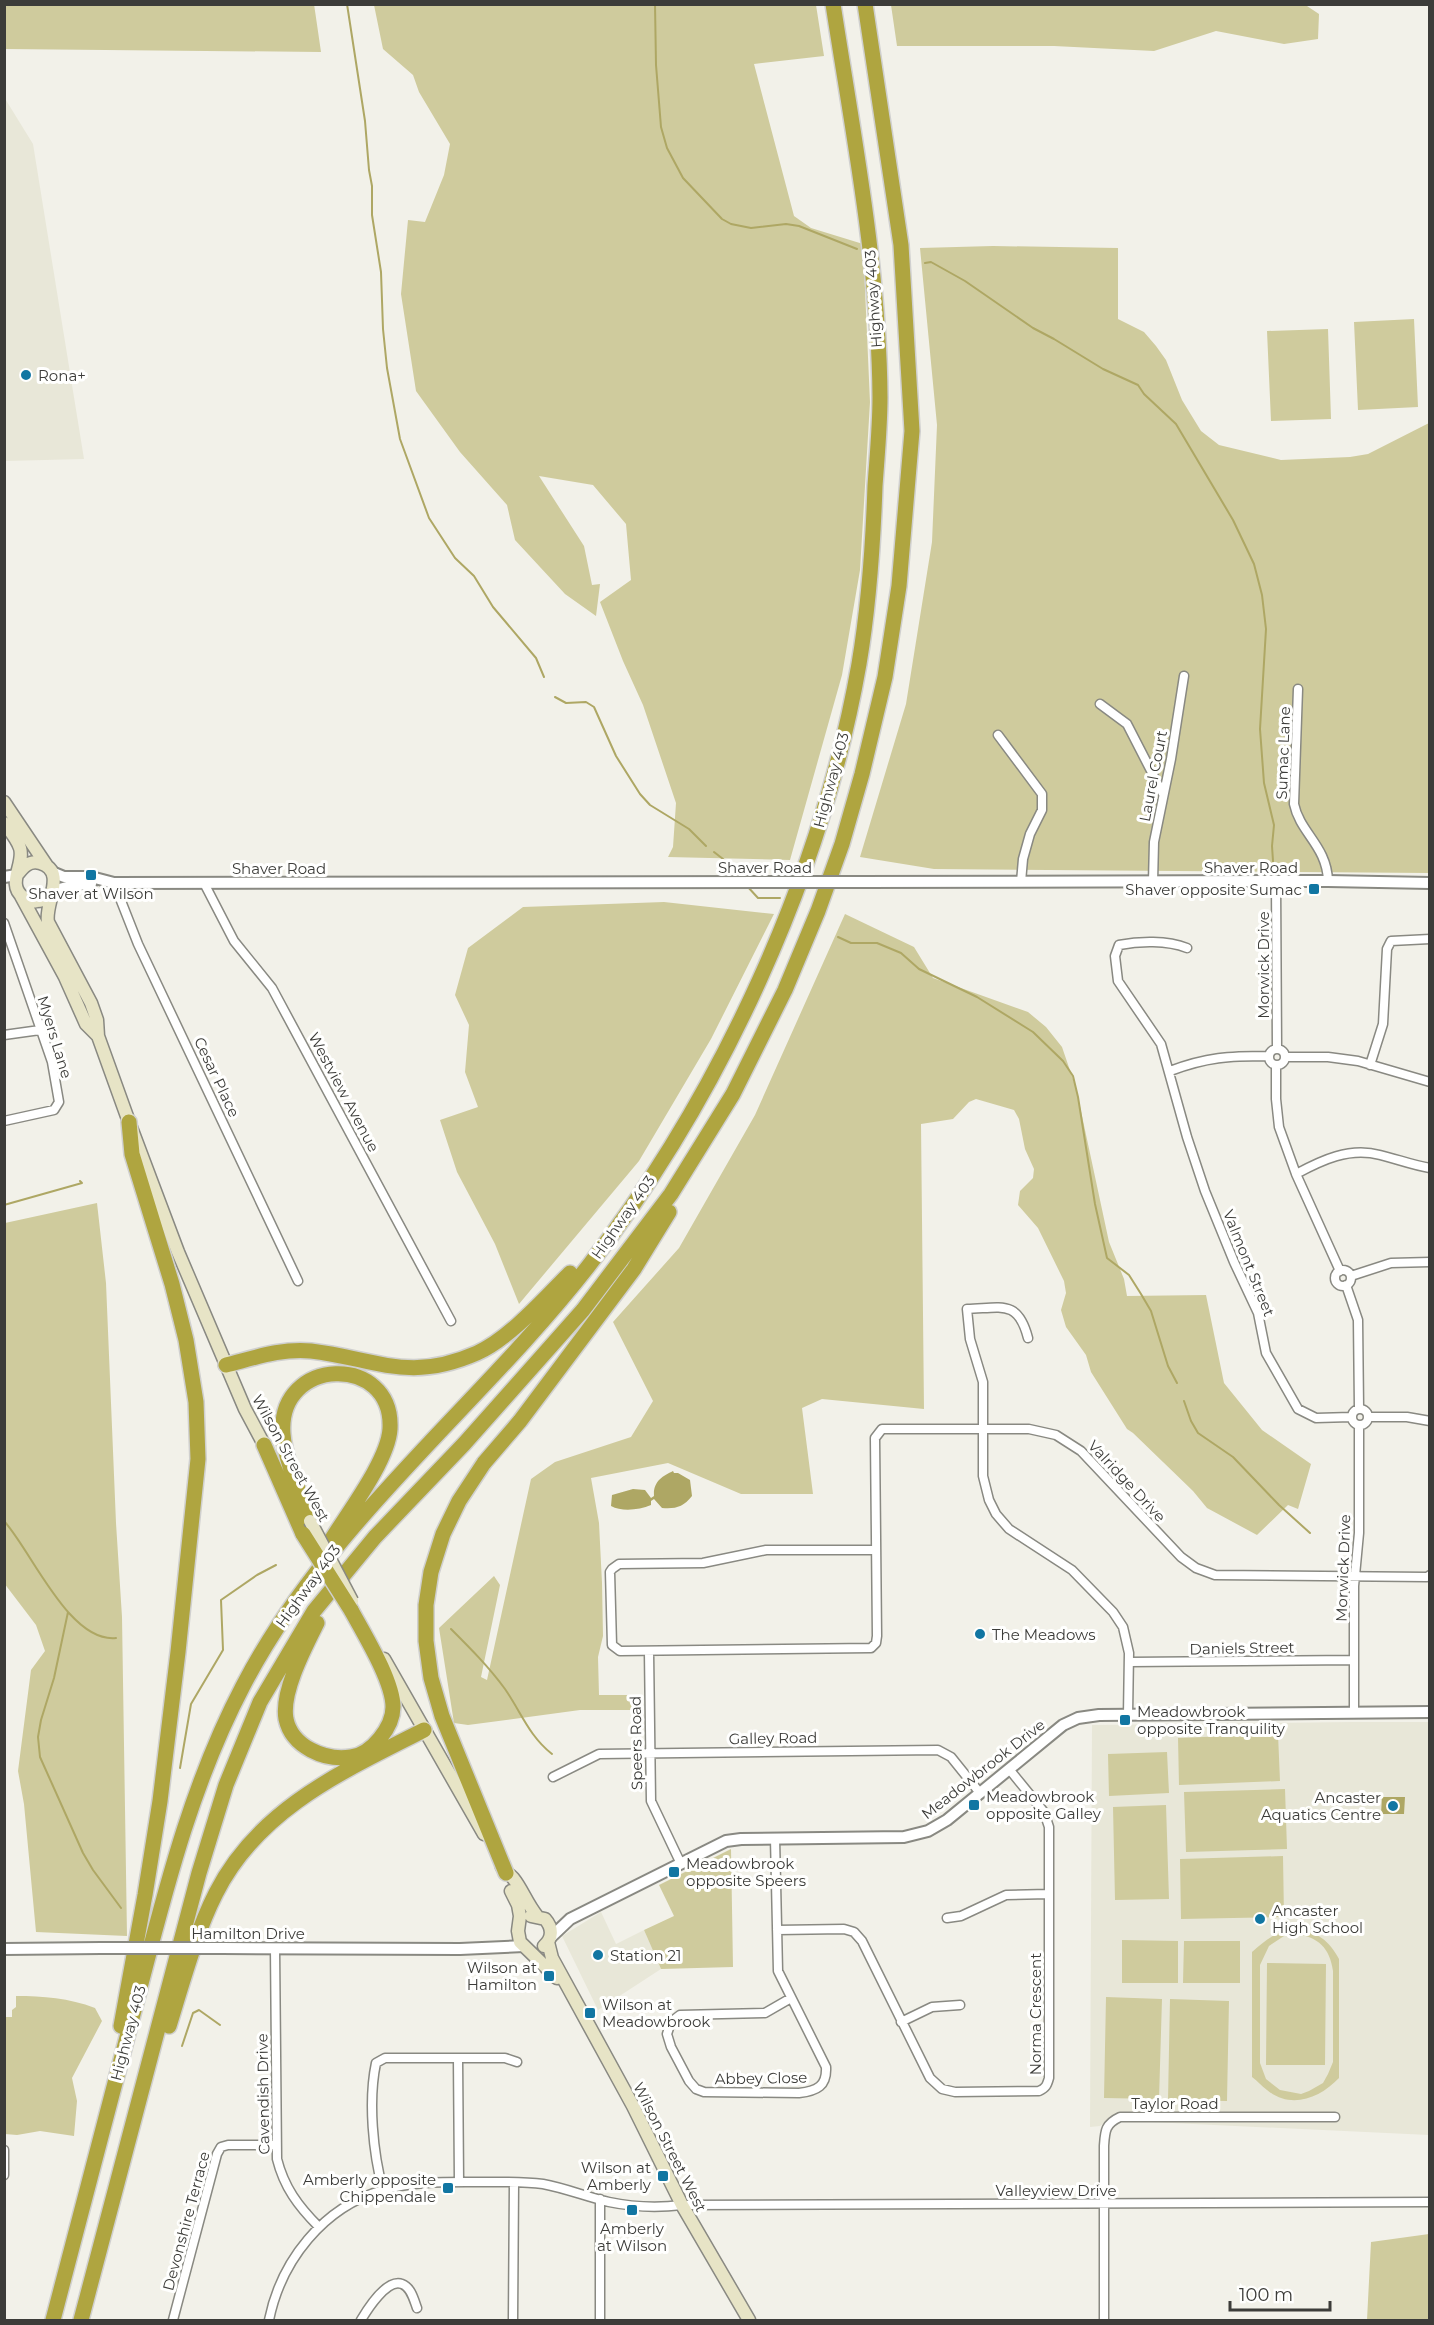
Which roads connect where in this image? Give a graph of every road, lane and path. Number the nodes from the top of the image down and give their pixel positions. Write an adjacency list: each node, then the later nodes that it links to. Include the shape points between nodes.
1 (833, 4): 37 (highway, Highway 403, via 872,266 880,397 871,583 859,666 816,836 758,984)
2 (865, 4): 36 (highway, Highway 403, via 902,257 912,431 899,586 885,677 842,844 785,990)
3 (1184, 676): 7 (street, Laurel Court)
4 (1298, 689): 13 (street, Sumac Lane, via 1294,804 1298,818 1321,851)
5 (1100, 704): 7 (street, via 1127,724)
6 (998, 735): 14 (street, via 1042,794 1042,810 1026,846)
7 (1163, 794): 15 (street, Laurel Court, via 1154,842)
8 (4, 802): 10 (main road)
9 (4, 823): 11 (main road, via 20,849 21,859)
10 (50, 869): 11 (main road, via 30,863); 12 (street, Shaver Road, via 64,877); 21 (main road, via 55,880)
11 (10, 876): 22 (main road)
12 (100, 881): 17 (street, Shaver Road); 21 (street, Shaver Road)
13 (1328, 881): 16 (street, Shaver Road); 19 (street, Shaver Road)
14 (1021, 882): 15 (street, Shaver Road); 18 (street, Shaver Road, bridge)
15 (1153, 882): 16 (street, Shaver Road)
16 (1276, 882): 29 (street, Morwick Drive)
17 (114, 883): 18 (street, Shaver Road); 45 (street, Cesar Place, via 138,944)
18 (204, 883): 47 (street, Westview Avenue, via 234,941 272,988)
19 (1430, 883)
20 (4, 885): 22 (street)
21 (52, 891): 22 (main road, via 40,901 26,900); 28 (main road, Wilson Street West, via 48,922 91,1003)
22 (19, 893): 28 (main road, Wilson Street West, via 86,1024)
23 (4, 923): 26 (street, Myers Lane)
24 (1430, 939): 33 (street, via 1391,941 1387,949 1383,1024)
25 (1187, 948): 34 (street, Valmont Street, via 1130,943 1119,945 1114,956 1118,981 1161,1044)
26 (40, 1030): 27 (street); 38 (street, Myers Lane, via 52,1062 59,1105)
27 (4, 1035)
28 (99, 1036): 39 (main road, Wilson Street West)
29 (1277, 1048): 30 (street); 31 (street)
30 (1268, 1056): 32 (street); 34 (street, via 1199,1060)
31 (1285, 1057): 32 (street); 33 (street, via 1328,1057)
32 (1276, 1065): 41 (street, via 1279,1127)
33 (1370, 1065): 35 (street)
34 (1170, 1071): 51 (street, Valmont Street, via 1205,1191 1258,1313 1266,1353 1298,1408 1316,1418)
35 (1430, 1082)
36 (733, 1094): 56 (highway, Highway 403, via 671,1194 629,1252); 77 (highway, via 694,1172 634,1269 459,1501 431,1572 426,1641 431,1678 442,1716)
37 (702, 1095): 49 (highway, via 579,1265 536,1307 478,1352 451,1362 411,1369 310,1351 282,1351); 62 (highway, Highway 403, via 653,1176 590,1264 513,1354 360,1517)
38 (4, 1121)
39 (129, 1122): 49 (main road, Wilson Street West); 97 (highway, via 132,1154 186,1340 196,1402 198,1459 160,1801)
40 (1430, 1168): 41 (street, via 1359,1152 1328,1157)
41 (1296, 1174): 43 (street)
42 (1430, 1262): 44 (street, via 1391,1263)
43 (1340, 1271): 44 (street); 46 (street, via 1336,1281)
44 (1351, 1276): 46 (street)
45 (298, 1281)
46 (1346, 1285): 50 (street, via 1358,1320)
47 (451, 1321)
48 (1028, 1338): 55 (street, via 1021,1316 1012,1310 967,1309 970,1339 983,1382)
49 (226, 1365): 57 (main road, Wilson Street West)
50 (1359, 1408): 51 (street); 52 (street)
51 (1351, 1417): 54 (street)
52 (1368, 1417): 53 (street); 54 (street)
53 (1430, 1421)
54 (1359, 1425): 61 (street, Morwick Drive)
55 (982, 1428): 59 (street, Valridge Drive, via 878,1432); 61 (street, Valridge Drive, via 1038,1430 1071,1444 1176,1553 1204,1572 1230,1577); 66 (street, via 984,1485 996,1514 1015,1534 1072,1570 1110,1608 1123,1627)
56 (464, 1444): 63 (highway, via 323,1614 294,1676 286,1701 286,1719 308,1750 338,1757 354,1757 379,1739 390,1723 393,1707 382,1671); 96 (highway, Highway 403, via 375,1537 314,1611 260,1702 226,1785 199,1873)
57 (264, 1445): 58 (highway)
58 (306, 1528): 62 (highway, via 283,1434 288,1403 297,1390 317,1376 349,1374 381,1392 390,1429 386,1447); 63 (highway, bridge)
59 (876, 1550): 64 (street, Valridge Drive, via 877,1636 871,1648); 64 (street, Valridge Drive, via 766,1550 703,1563 619,1564 610,1572 612,1645 620,1652)
60 (1430, 1575): 61 (street, Valridge Drive)
61 (1355, 1576): 65 (street, Morwick Drive)
62 (294, 1600): 97 (highway, Highway 403, via 243,1685 200,1780 170,1874)
63 (354, 1610): 70 (main road)
64 (649, 1652): 71 (street, Speers Road)
65 (1354, 1660): 66 (street, Daniels Street); 68 (street, Morwick Drive)
66 (1130, 1662): 69 (street)
67 (1430, 1712): 68 (street, Meadowbrook Drive)
68 (1354, 1713): 69 (street, Meadowbrook Drive)
69 (1128, 1715): 72 (street, Meadowbrook Drive, via 1074,1719)
70 (424, 1730): 77 (main road); 96 (highway, via 303,1795 265,1826 236,1859 216,1893 189,1963)
71 (649, 1753): 73 (street, Galley Road, via 599,1754); 74 (street, Galley Road, via 939,1750 951,1757); 76 (street, Speers Road, via 651,1802)
72 (1009, 1769): 74 (street, Meadowbrook Drive); 78 (street, Norma Crescent, via 1048,1819)
73 (553, 1777)
74 (980, 1793): 75 (street, Meadowbrook Drive, via 939,1826 917,1835)
75 (775, 1838): 76 (street, Meadowbrook Drive, via 726,1841); 83 (street, Abbey Close)
76 (681, 1864): 81 (street, Meadowbrook Drive)
77 (506, 1873): 79 (main road); 82 (main road, via 518,1905)
78 (1048, 1894): 80 (street, via 1006,1895); 92 (street, Norma Crescent, via 1047,2087 1039,2091 942,2089 930,2078)
79 (541, 1917): 81 (street, Meadowbrook Drive); 82 (main road, via 526,1918); 84 (main road, via 551,1928)
80 (947, 1918)
81 (570, 1919): 84 (street, Meadowbrook Drive)
82 (518, 1928): 85 (street); 86 (main road, via 518,1937)
83 (777, 1929): 90 (street, Abbey Close, via 778,1971); 92 (street, Norma Crescent, via 854,1932)
84 (549, 1940): 86 (main road, via 540,1949); 89 (main road, Wilson Street West, via 552,1958)
85 (492, 1947): 86 (street, Hamilton Drive); 87 (street, Hamilton Drive)
86 (526, 1947): 89 (main road, Wilson Street West)
87 (275, 1948): 88 (street, Hamilton Drive, bridge); 98 (street, Cavendish Drive)
88 (4, 1949)
89 (566, 1987): 107 (main road, Wilson Street West, via 633,2106)
90 (791, 1998): 90 (street, Abbey Close, via 826,2067 827,2077 822,2085 814,2091 799,2093 696,2089 671,2047 667,2034 671,2022 680,2015 765,2013)
91 (960, 2005): 92 (street, via 932,2007)
92 (901, 2022)
93 (458, 2058): 94 (street, via 505,2058); 101 (street); 103 (street, via 385,2058 376,2063 374,2148)
94 (517, 2062)
95 (1335, 2117): 106 (street, Taylor Road, via 1120,2117 1105,2127)
96 (132, 2131): 111 (highway)
97 (101, 2135): 110 (highway, Highway 403)
98 (275, 2145): 108 (street, Cavendish Drive, via 290,2194); 112 (street, Devonshire Terrace, via 221,2147)
99 (4, 2150): 100 (street)
100 (4, 2175)
101 (459, 2182): 102 (street, Valleyview Drive); 103 (street, Valleyview Drive)
102 (514, 2183): 104 (street, Valleyview Drive, via 545,2185); 115 (street)
103 (383, 2190): 108 (street, Valleyview Drive, via 346,2206)
104 (600, 2199): 107 (street, Valleyview Drive, via 651,2207); 116 (street)
105 (1430, 2202): 106 (street, Valleyview Drive)
106 (1103, 2203): 107 (street, Valleyview Drive); 118 (street, Taylor Road)
107 (682, 2205): 117 (main road, Wilson Street West)
108 (318, 2227): 113 (street, Valleyview Drive, via 280,2281)
109 (417, 2308): 114 (street, via 410,2291 398,2283 382,2292)
110 (53, 2320)
111 (81, 2320)
112 (173, 2320)
113 (268, 2320)
114 (362, 2320)
115 (513, 2320)
116 (600, 2320)
117 (749, 2320)
118 (1104, 2320)

